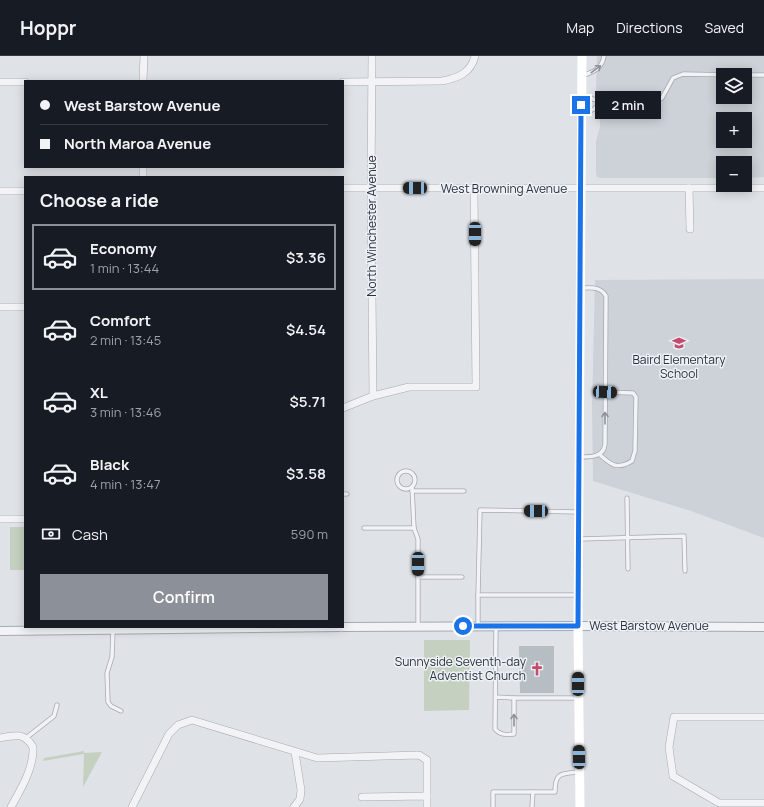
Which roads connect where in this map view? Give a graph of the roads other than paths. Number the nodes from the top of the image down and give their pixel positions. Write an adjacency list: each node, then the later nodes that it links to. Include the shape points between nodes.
1 (144, 56): 10 (street)
2 (372, 56): 11 (street, North Winchester Avenue)
3 (475, 56): 11 (street, via 469,70 457,78 442,81)
4 (582, 56): 8 (main road)
5 (604, 56): 8 (lane, one-way to 5, via 600,67)
6 (716, 75): 16 (lane, via 683,74 673,78 658,101)
7 (752, 75): 9 (lane)
8 (581, 76): 15 (main road)
9 (764, 76)
10 (143, 80)
11 (372, 81): 14 (street); 19 (street, North Winchester Avenue)
12 (0, 82): 13 (street)
13 (24, 82)
14 (344, 82)
15 (581, 95): 16 (lane); 17 (main road)
16 (599, 103): 17 (lane)
17 (581, 116): 23 (main road)
18 (344, 188): 19 (street, West Browning Avenue)
19 (371, 188): 22 (street, West Browning Avenue); 31 (street, North Winchester Avenue)
20 (690, 188): 21 (street, West Browning Avenue); 23 (street, West Browning Avenue); 26 (street)
21 (764, 188)
22 (474, 189): 23 (street, West Browning Avenue); 31 (street, via 476,387 409,387)
23 (581, 189): 27 (main road)
24 (0, 191): 25 (street)
25 (24, 191)
26 (690, 229)
27 (580, 288): 30 (lane, via 597,288 606,296); 34 (main road)
28 (0, 307): 29 (street)
29 (24, 307)
30 (605, 392): 33 (lane, one-way to 30, via 605,447); 33 (lane, via 635,394 635,451 632,461 620,466 609,464)
31 (373, 396): 32 (street)
32 (344, 408)
33 (599, 454): 34 (lane, via 594,457)
34 (579, 457): 38 (main road)
35 (412, 489): 35 (lane, via 398,486 398,474 406,471 412,473 415,478); 36 (lane); 42 (lane)
36 (464, 491)
37 (627, 498): 43 (lane)
38 (579, 512): 44 (main road); 49 (lane, via 480,510)
39 (0, 519): 40 (street)
40 (24, 519)
41 (364, 528): 42 (lane)
42 (414, 528): 47 (lane, via 418,539)
43 (628, 538): 44 (lane); 45 (lane); 46 (lane, via 684,536)
44 (579, 539): 50 (main road)
45 (628, 569)
46 (685, 571)
47 (418, 577): 48 (lane); 51 (lane)
48 (462, 577)
49 (478, 595): 50 (lane); 52 (lane)
50 (578, 595): 54 (main road)
51 (418, 626): 52 (street, West Barstow Avenue); 55 (street, West Barstow Avenue)
52 (478, 626): 53 (street, West Barstow Avenue)
53 (496, 626): 54 (street, West Barstow Avenue); 60 (lane)
54 (578, 626): 56 (street, West Barstow Avenue); 62 (main road)
55 (344, 627)
56 (764, 627)
57 (191, 628): 58 (street)
58 (113, 631): 59 (street); 64 (lane, via 112,657 107,673 108,702)
59 (0, 632)
60 (496, 696): 61 (lane); 61 (lane, one-way to 61, via 494,729 505,735 514,734)
61 (514, 698): 62 (lane)
62 (578, 698): 69 (main road)
63 (57, 705): 67 (lane, via 54,716)
64 (121, 711)
65 (764, 717): 74 (street, via 674,717 670,748 673,776)
66 (0, 738): 67 (street)
67 (26, 738): 75 (street, via 33,747 33,759)
68 (295, 752): 71 (street, via 317,758 419,755 427,760); 76 (street, via 192,720 178,725 169,734); 77 (street, via 301,790 300,799)
69 (580, 772): 70 (lane, via 561,774 556,778 555,792); 81 (main road)
70 (533, 792): 79 (lane, via 493,792); 80 (lane)
71 (427, 796): 72 (street); 78 (street)
72 (362, 797)
73 (764, 803): 74 (street)
74 (718, 805)
75 (11, 807)
76 (133, 807)
77 (294, 807)
78 (427, 807)
79 (493, 807)
80 (532, 807)
81 (580, 807)

